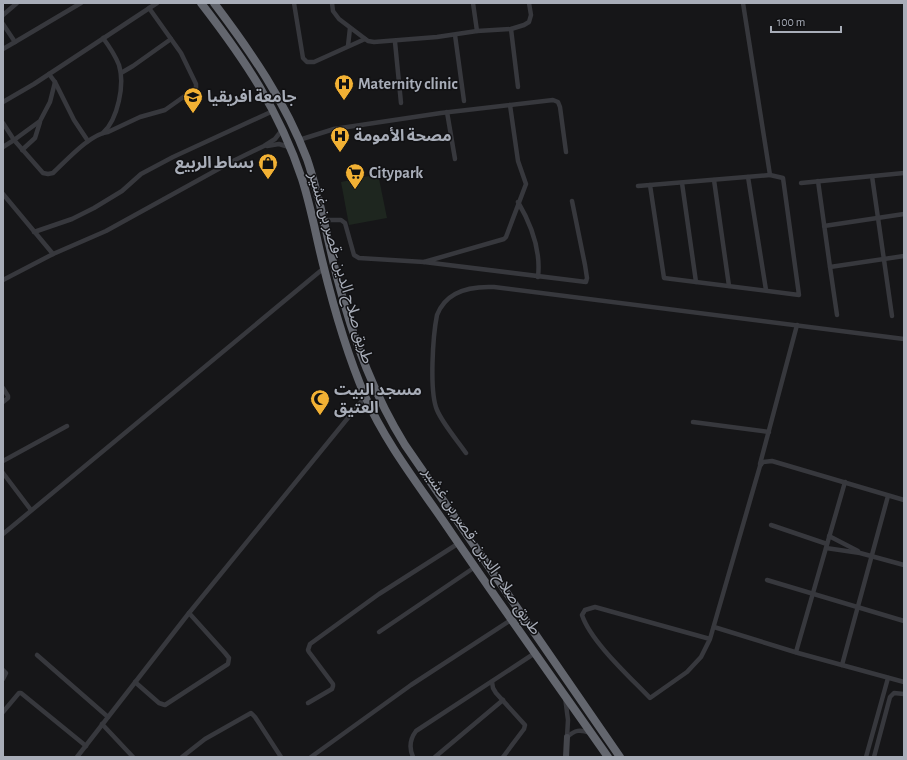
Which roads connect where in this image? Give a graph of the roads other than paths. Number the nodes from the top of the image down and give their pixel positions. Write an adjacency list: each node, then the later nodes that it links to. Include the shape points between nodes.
1 (7, 3): 13 (street)
2 (17, 3): 13 (street)
3 (81, 3): 25 (street)
4 (157, 3): 14 (street)
5 (201, 3): 37 (highway, طريق صلاح الدين -قصر بن غشير, via 239,54)
6 (214, 3): 16 (highway)
7 (221, 3): 16 (highway)
8 (294, 3): 27 (street, via 303,58 307,62 314,62)
9 (332, 3): 18 (street, via 334,14)
10 (473, 3): 20 (street)
11 (529, 3): 19 (street, via 529,22)
12 (743, 3): 53 (street)
13 (12, 8): 15 (street)
14 (149, 8): 22 (street); 23 (street)
15 (3, 15)
16 (227, 20): 44 (highway, via 266,74)
17 (3, 24): 25 (street)
18 (350, 28): 24 (street); 27 (street)
19 (511, 29): 20 (street); 32 (street)
20 (477, 31): 21 (street)
21 (455, 35): 26 (street); 33 (street)
22 (103, 38): 29 (street); 30 (street)
23 (171, 39): 29 (street); 42 (street, via 181,53 196,88 165,110 140,117)
24 (365, 39): 26 (street, via 374,42); 27 (street)
25 (15, 42): 28 (street)
26 (395, 42): 35 (street)
27 (348, 46)
28 (3, 49)
29 (121, 73): 42 (street, via 116,109)
30 (49, 74): 31 (street); 34 (street)
31 (55, 82): 39 (street, via 50,102); 45 (street)
32 (518, 88)
33 (464, 101)
34 (3, 102)
35 (401, 103)
36 (510, 105): 38 (street); 50 (street, via 553,100 558,102); 64 (street, via 518,161 526,184)
37 (273, 110): 41 (highway, طريق صلاح الدين -قصر بن غشير); 69 (street, via 141,174 94,208 72,219)
38 (447, 112): 44 (street, via 328,130); 51 (street)
39 (40, 121): 43 (street); 49 (street, via 35,138)
40 (3, 123): 43 (street)
41 (282, 129): 46 (street, via 275,139); 48 (highway, طريق صلاح الدين -قصر بن غشير)
42 (103, 133): 45 (street)
43 (14, 140): 47 (street); 49 (street)
44 (299, 140): 67 (highway, via 311,171)
45 (88, 141): 49 (street, via 53,173 48,174 43,173)
46 (264, 146): 48 (street, via 279,144); 70 (street, via 106,231)
47 (3, 147)
48 (289, 147): 75 (highway, طريق صلاح الدين -قصر بن غشير, via 307,198)
49 (22, 150)
50 (566, 152)
51 (455, 159)
52 (904, 173): 54 (street)
53 (770, 176): 55 (street); 80 (street, via 783,178 798,295)
54 (872, 176): 57 (street); 66 (street)
55 (748, 177): 56 (street); 80 (street)
56 (714, 180): 58 (street); 79 (street)
57 (818, 181): 59 (street); 68 (street)
58 (682, 183): 60 (street); 78 (street)
59 (801, 183)
60 (650, 185): 61 (street); 78 (street, via 664,278)
61 (638, 186)
62 (3, 194): 69 (street)
63 (572, 201): 76 (street, via 587,281)
64 (518, 202): 73 (street, via 504,239); 76 (street, via 527,217 536,248)
65 (904, 214): 66 (street)
66 (878, 218): 68 (street); 72 (street)
67 (323, 220): 73 (street, via 341,220 345,223 356,256 359,258); 100 (highway, via 337,278 372,383 404,445)
68 (824, 226): 74 (street)
69 (34, 232): 70 (street)
70 (53, 254): 77 (street)
71 (904, 256): 72 (street)
72 (884, 259): 74 (street); 82 (street)
73 (420, 262): 76 (street)
74 (830, 267): 81 (street)
75 (324, 268): 86 (highway, طريق صلاح الدين -قصر بن غشير, via 348,352); 98 (street)
76 (538, 277)
77 (3, 280)
78 (696, 282): 79 (street)
79 (729, 286): 80 (street)
80 (766, 290)
81 (837, 314)
82 (892, 316)
83 (797, 325): 84 (street); 90 (street); 91 (street, via 494,287 476,287 459,292 442,305 437,315 433,387 438,411)
84 (904, 339)
85 (3, 388): 87 (street, via 8,398)
86 (366, 397): 102 (highway, طريق صلاح الدين -قصر بن غشير, via 390,441); 113 (street)
87 (3, 402)
88 (693, 422): 90 (street)
89 (67, 426): 92 (street)
90 (769, 432): 93 (street)
91 (466, 453)
92 (3, 461)
93 (760, 466): 95 (street, via 763,462 772,461); 116 (street)
94 (3, 473): 98 (street)
95 (845, 482): 96 (street); 103 (street)
96 (888, 496): 97 (street); 107 (street)
97 (904, 500)
98 (31, 510): 101 (street)
99 (771, 525): 105 (street)
100 (462, 528): 102 (highway); 149 (highway)
101 (3, 534)
102 (452, 534): 104 (highway, طريق صلاح الدين -قصر بن غشير)
103 (829, 536): 105 (street); 106 (street)
104 (459, 543): 109 (highway, طريق صلاح الدين -قصر بن غشير); 132 (street, via 379,594 310,644 309,652 333,686)
105 (826, 546): 106 (street); 111 (street)
106 (860, 552): 107 (street)
107 (872, 556): 108 (street); 112 (street)
108 (904, 565)
109 (475, 567): 114 (highway, طريق صلاح الدين -قصر بن غشير); 117 (street)
110 (767, 580): 111 (street)
111 (813, 593): 112 (street); 119 (street)
112 (858, 607): 115 (street); 122 (street)
113 (189, 613): 126 (street); 126 (street, via 229,658 228,664 165,705 159,703)
114 (511, 620): 120 (highway, طريق صلاح الدين -قصر بن غشير); 143 (street, via 423,677)
115 (904, 621)
116 (714, 627): 118 (street); 119 (street)
117 (379, 632)
118 (710, 639): 118 (street, via 595,608 585,610 582,615 591,633 650,698 687,672 701,656)
119 (796, 652): 122 (street)
120 (535, 653): 127 (street); 130 (highway, طريق صلاح الدين -قصر بن غشير)
121 (37, 654): 134 (street)
122 (842, 665): 124 (street)
123 (3, 670): 125 (street, via 6,673)
124 (888, 678): 128 (street); 150 (street)
125 (3, 679)
126 (135, 682): 134 (street)
127 (492, 682): 131 (street, via 493,688); 144 (street, via 416,731 410,743)
128 (904, 682)
129 (904, 694): 151 (street, via 894,693 890,697)
130 (565, 697): 136 (highway, طريق صلاح الدين -قصر بن غشير); 137 (street)
131 (503, 700): 145 (street); 146 (street, via 525,727)
132 (308, 703)
133 (3, 712): 138 (street, via 21,693)
134 (108, 717): 135 (street)
135 (102, 724): 138 (street); 140 (street)
136 (592, 734): 137 (street, via 579,730); 148 (highway, طريق صلاح الدين -قصر بن غشير)
137 (567, 737): 147 (street)
138 (86, 746): 139 (street)
139 (77, 757)
140 (133, 757)
141 (182, 757): 142 (street, via 205,739 251,713)
142 (281, 757)
143 (311, 757)
144 (413, 757)
145 (435, 757)
146 (503, 757)
147 (566, 757)
148 (608, 757)
149 (620, 757)
150 (866, 757)
151 (874, 757)

